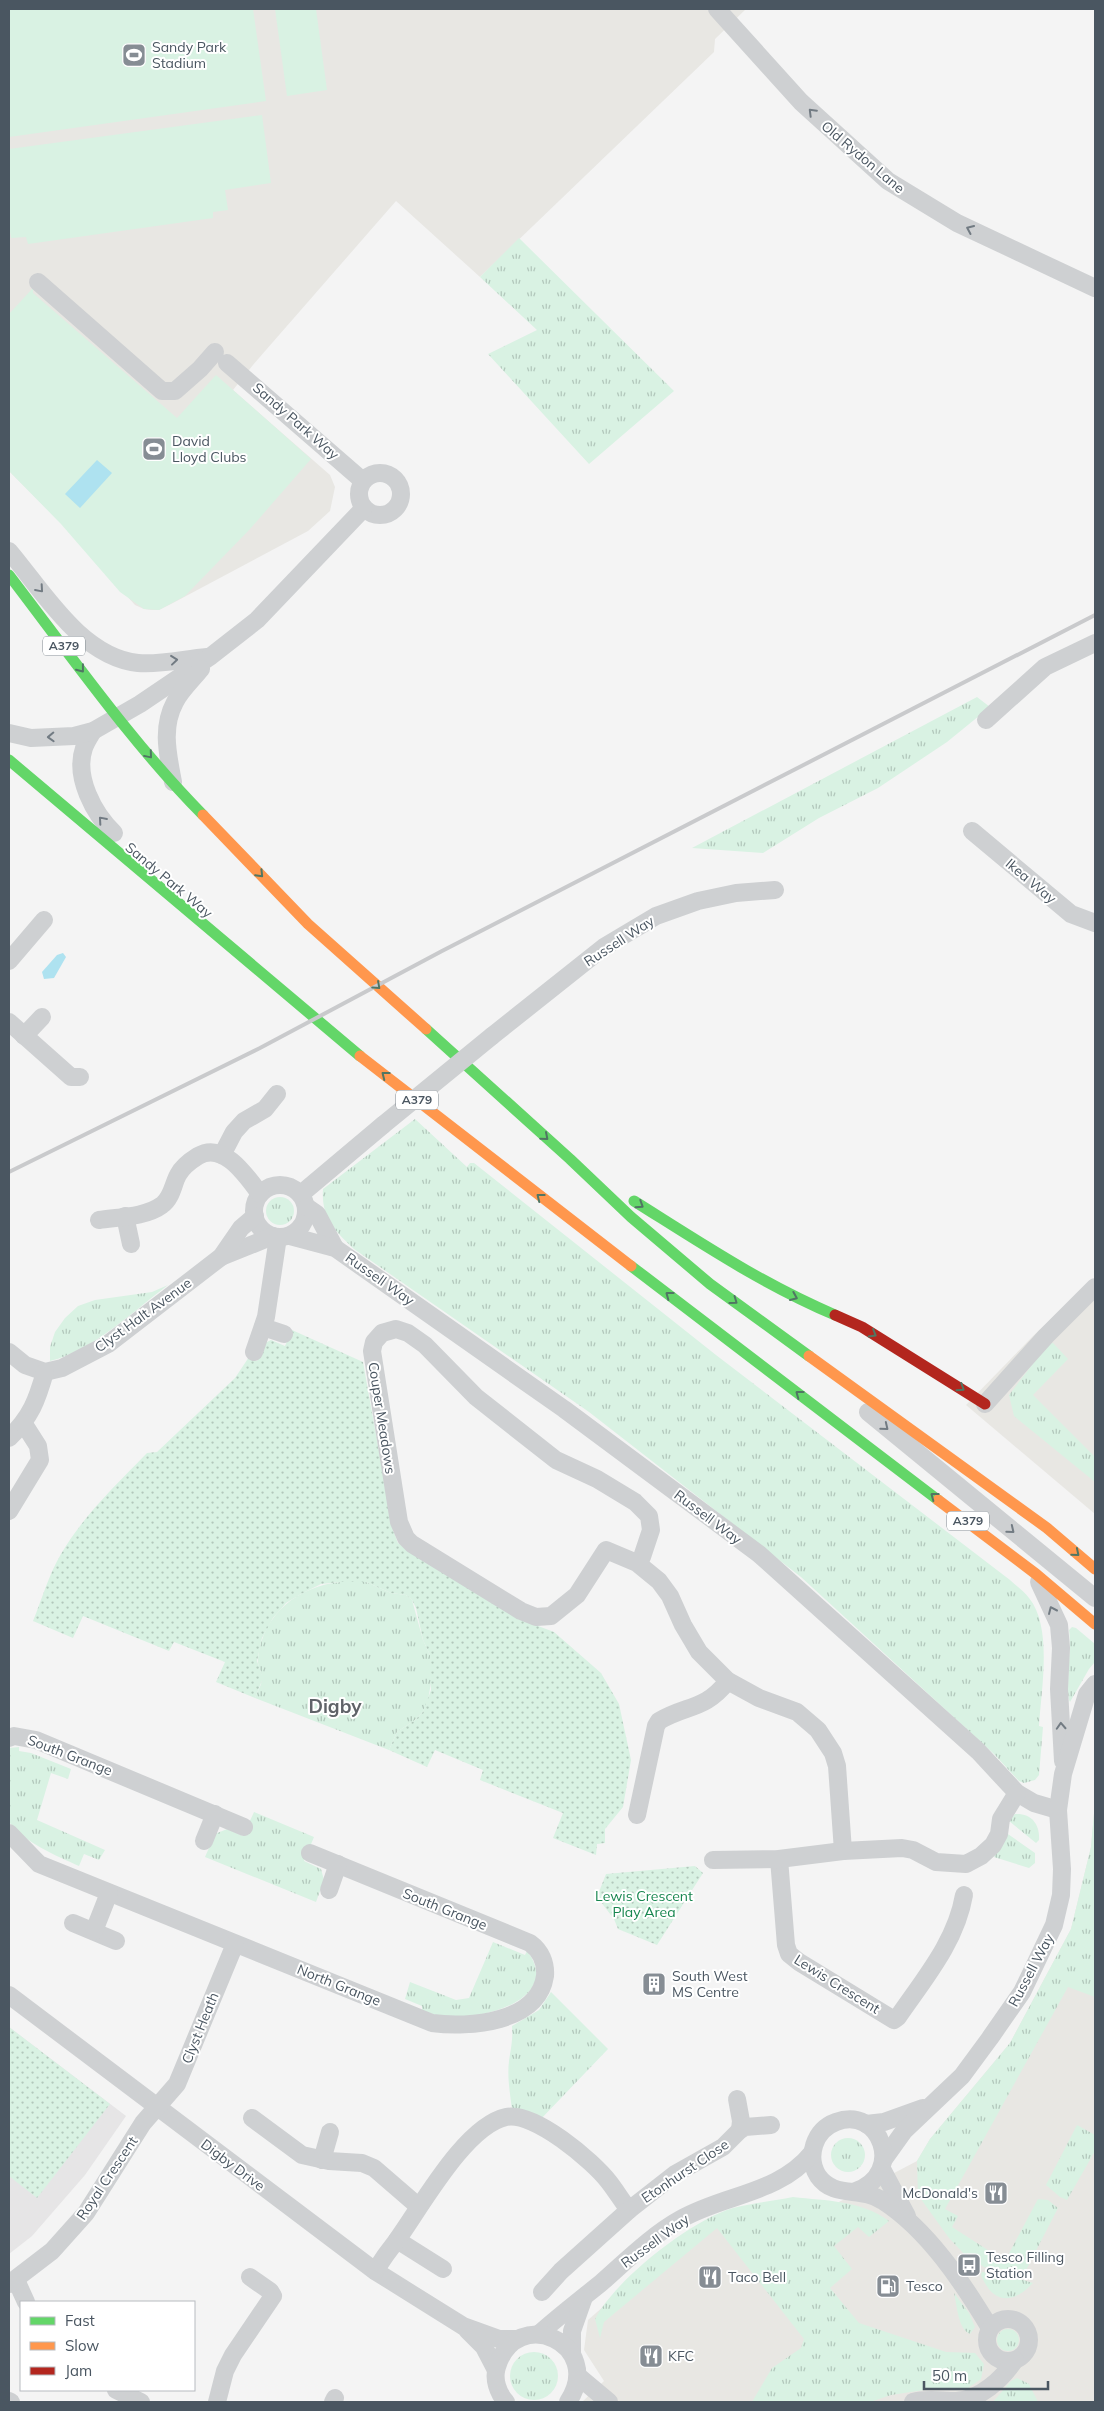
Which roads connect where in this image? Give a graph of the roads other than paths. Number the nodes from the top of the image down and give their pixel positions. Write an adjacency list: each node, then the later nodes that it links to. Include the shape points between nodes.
1 (717, 9): 3 (street, Old Rydon Lane, one-way to 1, via 957,223 888,181 820,120)
2 (38, 282): 4 (street, Sandy Park Way, via 162,391 175,391 200,369 221,357)
3 (1095, 288)
4 (363, 480): 5 (street, via 358,494); 5 (street, via 381,472 398,483 401,493 393,511 378,515)
5 (364, 508): 9 (street, via 257,620)
6 (9, 551): 9 (street, one-way to 9, via 70,626 108,655 139,663)
7 (9, 575): 10 (main road, A379, one-way to 10)
8 (1095, 643): 11 (street, via 1045,667)
9 (211, 656): 10 (street); 15 (street, via 175,702 171,713 166,734)
10 (118, 718): 12 (street); 15 (main road, A379, one-way to 15)
11 (986, 720)
12 (93, 731): 13 (street, one-way to 13, via 50,738); 21 (street, Sandy Park Way, one-way to 12, via 288,980 100,819 92,808 85,786 82,759)
13 (9, 733)
14 (9, 760): 21 (main road, A379)
15 (173, 785): 28 (main road, A379, one-way to 28, via 308,924)
16 (972, 831): 19 (street, Ikea Way, via 1071,914)
17 (775, 890): 30 (street, Russell Way, bridge, via 736,893 698,901 656,916 604,947 384,1125)
18 (44, 920): 20 (street)
19 (1095, 923)
20 (9, 961)
21 (301, 1008): 51 (main road, A379, one-way to 21, via 565,1216)
22 (42, 1017): 24 (street)
23 (9, 1022): 24 (street)
24 (24, 1036): 25 (street, via 71,1076)
25 (80, 1078)
26 (277, 1094): 27 (street, via 265,1109 244,1121 234,1132)
27 (222, 1155): 29 (street, via 248,1178); 31 (street, via 204,1152 178,1174 169,1197 161,1206)
28 (570, 1159): 44 (main road, A379, one-way to 44, via 630,1217 710,1284); 45 (main road, A379, one-way to 45, via 752,1276 862,1327)
29 (260, 1194): 30 (street, via 279,1184 295,1188); 32 (street, via 254,1206)
30 (304, 1201): 34 (street, via 305,1222 297,1231); 36 (street, Russell Way, via 317,1214)
31 (126, 1216): 33 (street); 35 (street)
32 (254, 1216): 34 (street, via 260,1228); 37 (street, Clyst Halt Avenue, via 241,1228)
33 (99, 1220)
34 (280, 1236): 36 (street, Russell Way); 37 (street, Clyst Halt Avenue); 39 (street)
35 (131, 1244)
36 (335, 1248): 60 (street, Russell Way, via 564,1410 759,1554 978,1752)
37 (221, 1257): 43 (street, Clyst Halt Avenue, via 108,1344 62,1368)
38 (1095, 1287): 45 (street)
39 (263, 1327): 40 (street); 42 (street)
40 (284, 1334)
41 (9, 1352): 43 (street, via 24,1365)
42 (254, 1352)
43 (45, 1372): 46 (street, via 39,1396)
44 (840, 1378): 50 (main road, A379, one-way to 50, via 1046,1528); 52 (street, one-way to 52, via 873,1418)
45 (985, 1404)
46 (24, 1424): 47 (street); 48 (street, via 38,1446 40,1460)
47 (9, 1438)
48 (9, 1511)
49 (637, 1563): 49 (street, Couper Meadows, via 606,1550 576,1595 551,1616 536,1617 412,1544 399,1522 375,1378 374,1342 382,1333 396,1329 408,1333 425,1345 476,1397 556,1460 635,1502 649,1516 651,1530); 54 (street, Couper Meadows, via 664,1587 695,1646)
50 (1095, 1569)
51 (1036, 1574): 53 (main road, A379); 59 (street, Russell Way, one-way to 51, via 1059,1625)
52 (1095, 1598)
53 (1095, 1624)
54 (728, 1681): 63 (street, via 707,1702 659,1721); 67 (street, Couper Meadows, via 759,1698 797,1712 826,1742 837,1766)
55 (1095, 1684): 57 (street, Russell Way, via 1088,1694)
56 (1095, 1716): 57 (street)
57 (1075, 1734): 59 (street, Russell Way)
58 (9, 1738): 62 (street, South Grange, via 36,1740)
59 (1063, 1774): 61 (street, Russell Way)
60 (1017, 1793): 61 (street, Russell Way, via 1034,1803); 67 (street, via 1000,1819 993,1844 966,1864 936,1862 902,1848)
61 (1058, 1810): 82 (street, Russell Way, via 1062,1869 1061,1894 1054,1925 1022,1992 962,2076)
62 (215, 1814): 64 (street, South Grange); 66 (street)
63 (637, 1816)
64 (244, 1827)
65 (9, 1833): 73 (street, North Grange, via 39,1864)
66 (204, 1841)
67 (843, 1851): 69 (street)
68 (310, 1853): 71 (street, South Grange)
69 (779, 1858): 70 (street); 74 (street, Lewis Crescent, via 783,1931 789,1954 894,2020 948,1943)
70 (714, 1860)
71 (338, 1864): 72 (street); 79 (street, South Grange, via 530,1943 537,1948)
72 (329, 1890)
73 (109, 1893): 76 (street); 78 (street, North Grange)
74 (964, 1895)
75 (73, 1923): 76 (street)
76 (94, 1931): 77 (street)
77 (116, 1941)
78 (234, 1944): 79 (street, North Grange, via 432,2023 443,2024 490,2020 518,2012 542,1991); 83 (street, Clyst Heath, via 177,2084)
79 (544, 1963)
80 (9, 1995): 83 (street, Digby Drive)
81 (737, 2099): 87 (street, Etonhurst Close)
82 (933, 2104): 85 (street, Russell Way, via 884,2122); 91 (street, Russell Way, via 904,2131)
83 (157, 2108): 100 (street, Digby Drive); 102 (street, Royal Crescent, via 143,2123 86,2213 52,2251)
84 (252, 2118): 90 (street, via 293,2150)
85 (866, 2124): 89 (street, via 846,2120 827,2127 814,2143); 91 (street, via 880,2139)
86 (771, 2125): 87 (street, Etonhurst Close)
87 (740, 2130): 96 (street, Etonhurst Close, via 723,2146 676,2174)
88 (330, 2132): 90 (street)
89 (812, 2153): 92 (street, via 815,2169); 93 (street, Russell Way, via 789,2176)
90 (322, 2160): 95 (street, via 349,2161 374,2168)
91 (883, 2164): 94 (street, via 871,2183); 97 (street)
92 (830, 2187): 93 (street, Russell Way, via 819,2180); 94 (street)
93 (764, 2188): 104 (street, Russell Way, via 680,2220 636,2252)
94 (856, 2191): 97 (street, via 872,2194)
95 (418, 2206): 96 (street, Etonhurst Close, via 479,2132 506,2117 519,2117 530,2120 580,2152 609,2181); 98 (street, Etonhurst Close)
96 (629, 2210): 103 (street, Etonhurst Close)
97 (908, 2218): 106 (street, via 969,2293 989,2306)
98 (397, 2240): 99 (street); 100 (street, Etonhurst Close)
99 (443, 2269)
100 (374, 2271): 107 (street, Digby Drive)
101 (250, 2276): 118 (street, via 273,2296 233,2355)
102 (13, 2282): 105 (street)
103 (542, 2292)
104 (584, 2297): 108 (street, Russell Way); 110 (street, Russell Way, via 572,2331)
105 (25, 2301)
106 (996, 2324): 111 (street, via 987,2343); 112 (street, via 1014,2319 1028,2330 1029,2346)
107 (463, 2326): 109 (street, Digby Drive, via 499,2339); 113 (street, Digby Drive, via 484,2347)
108 (539, 2334): 109 (street, Digby Drive); 110 (street, via 555,2338)
109 (516, 2339): 113 (street, via 500,2356)
110 (572, 2353): 114 (street, Russell Way)
111 (996, 2358): 112 (street); 115 (street)
112 (1015, 2360): 115 (street, via 1007,2372)
113 (496, 2370): 119 (street, Digby Drive, via 497,2388)
114 (578, 2376): 120 (street); 121 (street)
115 (990, 2386): 122 (street, via 975,2397 958,2401)
116 (118, 2391): 117 (street)
117 (141, 2402)
118 (217, 2402)
119 (505, 2402)
120 (568, 2402)
121 (609, 2402)
122 (913, 2402)

